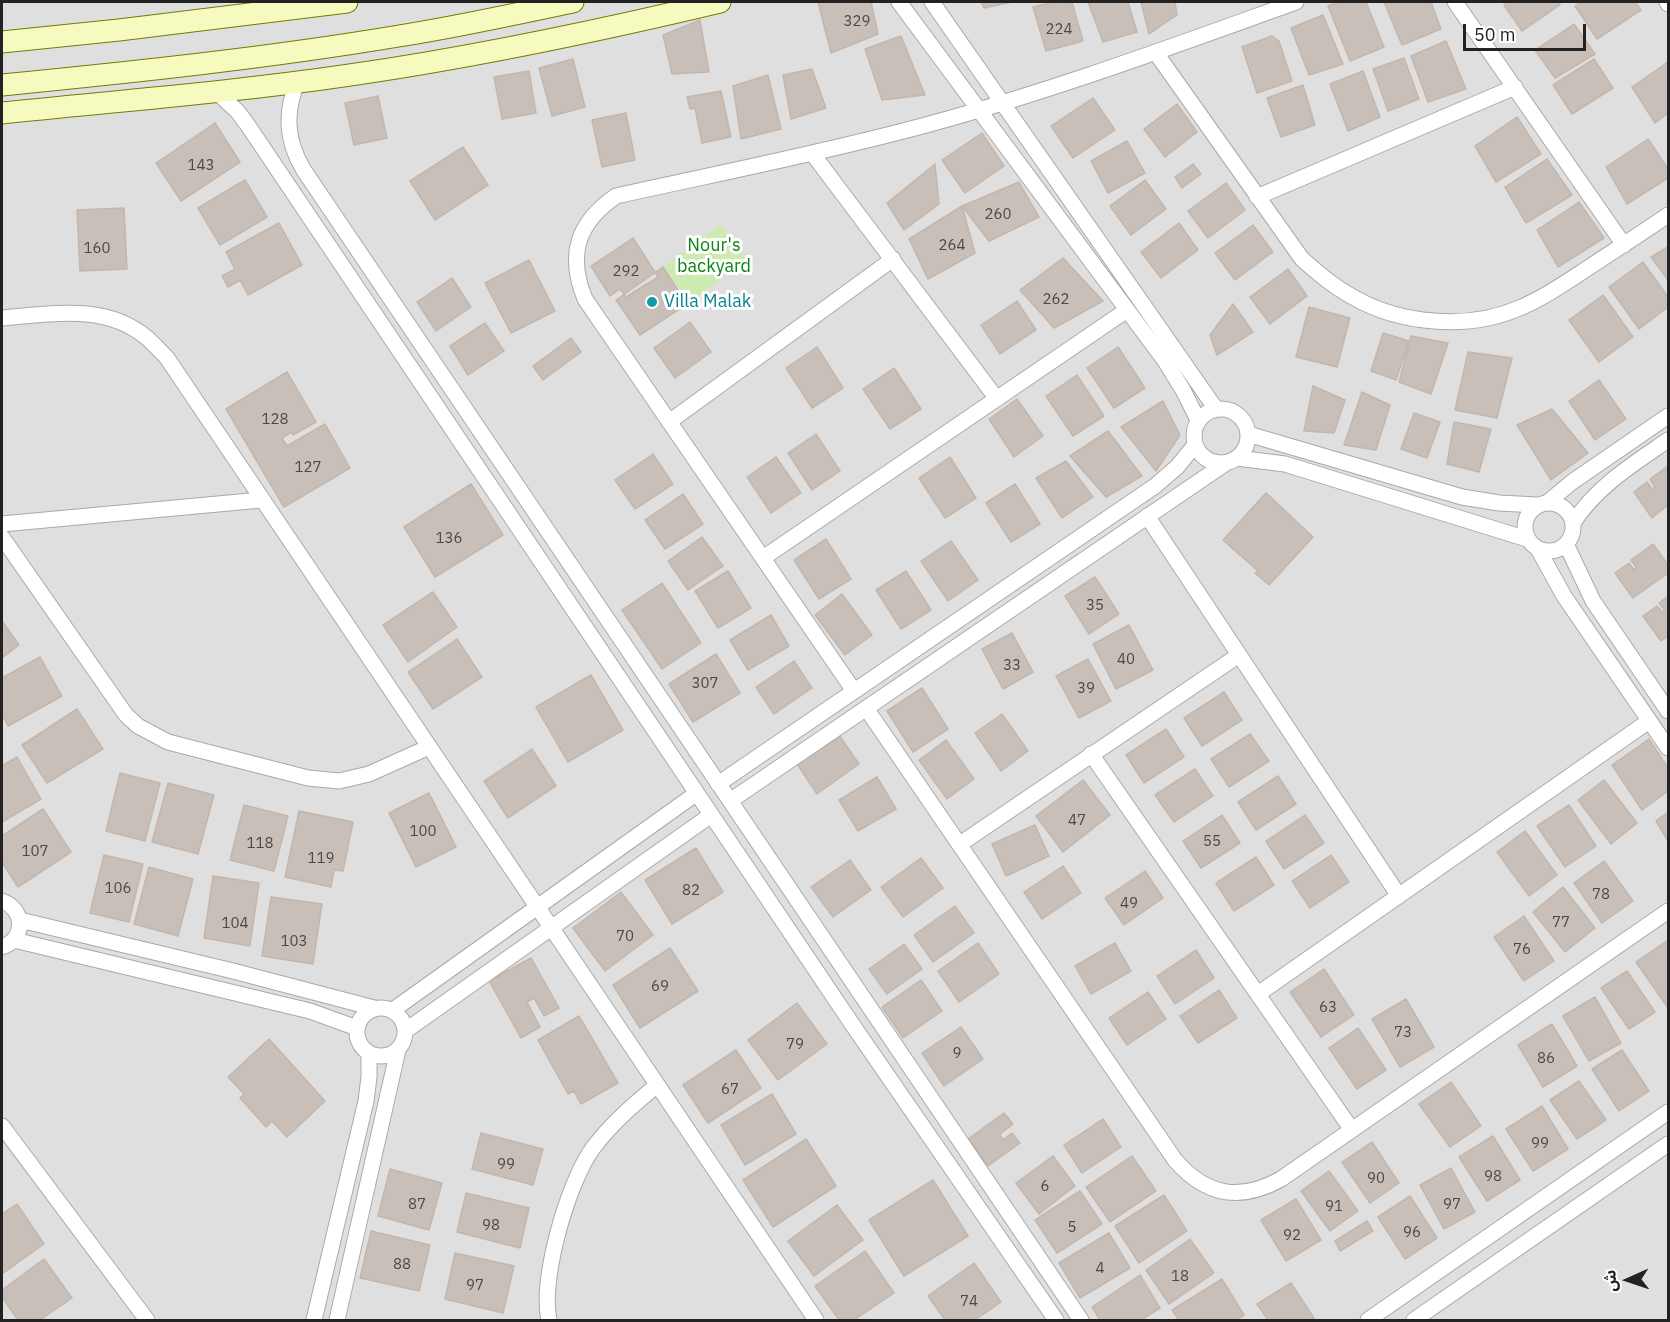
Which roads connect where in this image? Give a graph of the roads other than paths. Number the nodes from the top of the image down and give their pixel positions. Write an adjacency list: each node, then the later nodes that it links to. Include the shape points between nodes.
1 (347, 2): 8 (main road)
2 (573, 2): 11 (main road, via 359,43)
3 (720, 2): 10 (main road, via 505,49)
4 (900, 2): 15 (street)
5 (932, 2): 14 (street)
6 (1296, 2): 9 (street)
7 (1455, 2): 12 (street)
8 (2, 42)
9 (1156, 53): 14 (street); 18 (street)
10 (297, 82): 13 (main road); 42 (street, via 288,111 288,126 290,142 303,169)
11 (2, 85)
12 (1515, 87): 18 (street); 20 (street)
13 (217, 92): 16 (main road); 43 (street, via 249,127)
14 (1002, 104): 15 (street); 25 (street)
15 (980, 110): 17 (street); 22 (street)
16 (2, 113)
17 (812, 153): 21 (street); 28 (street, via 616,196 599,207 587,223 578,241 577,280 585,299)
18 (1257, 197): 20 (street, via 1302,259 1327,281 1385,312 1417,319 1483,319 1515,310 1549,294)
19 (1668, 215): 20 (street)
20 (1624, 245)
21 (892, 260): 24 (street); 28 (street)
22 (1127, 310): 24 (street); 27 (street, via 1175,376)
23 (2, 318): 33 (street, via 93,314 112,318 147,338 167,358)
24 (997, 399): 41 (street)
25 (1216, 409): 27 (street); 29 (street, via 1229,409 1240,416)
26 (1668, 416): 34 (street)
27 (1198, 420): 31 (street, via 1194,428)
28 (669, 422): 41 (street)
29 (1248, 434): 32 (street, via 1247,443); 34 (street, via 1462,497)
30 (1668, 440): 36 (street, via 1603,487)
31 (1195, 445): 32 (street, via 1210,461); 45 (street, via 1155,486)
32 (1232, 460): 35 (street); 39 (street, via 1285,464)
33 (261, 500): 37 (street); 49 (street)
34 (1543, 504): 36 (street, via 1562,506); 39 (street, via 1526,516 1524,531)
35 (1148, 516): 44 (street); 46 (street)
36 (1573, 523): 40 (street)
37 (2, 524)
38 (2, 537): 49 (street, via 115,702 138,726 153,735 323,781 354,779)
39 (1532, 544): 40 (street, via 1550,552); 48 (street)
40 (1566, 544): 47 (street, via 1593,601)
41 (763, 558): 45 (street)
42 (589, 592): 43 (street); 53 (street)
43 (570, 605): 52 (street)
44 (1239, 655): 51 (street); 56 (street)
45 (854, 691): 53 (street)
46 (866, 708): 53 (street); 55 (street)
47 (1668, 711)
48 (1649, 721): 50 (street); 56 (street)
49 (429, 747): 58 (street)
50 (1668, 748)
51 (1091, 754): 55 (street); 65 (street)
52 (697, 794): 54 (street); 58 (street)
53 (725, 794): 54 (street); 68 (street)
54 (710, 812): 61 (street); 69 (street)
55 (960, 844): 77 (street, via 1175,1160 1200,1183 1233,1193 1266,1188)
56 (1399, 896): 65 (street)
57 (2, 900): 60 (street)
58 (535, 909): 61 (street); 67 (street)
59 (1668, 911): 77 (street)
60 (20, 920): 62 (street, via 19,932); 63 (street)
61 (549, 930): 71 (street); 74 (street)
62 (5, 946): 64 (street)
63 (233, 970): 64 (street); 66 (street)
64 (227, 991): 70 (street, via 310,1011)
65 (1258, 994): 77 (street)
66 (374, 1008): 67 (street); 70 (street, via 363,1016)
67 (393, 1010): 71 (street, via 404,1023)
68 (871, 1012): 69 (street); 87 (street)
69 (852, 1024): 86 (street)
70 (357, 1028): 73 (street, via 359,1042)
71 (405, 1031): 72 (street)
72 (398, 1050): 73 (street, via 384,1056); 83 (street)
73 (369, 1053): 82 (street, via 366,1101)
74 (656, 1086): 84 (street, via 605,1132 580,1170 550,1263); 85 (street)
75 (1668, 1112): 79 (street)
76 (2, 1126): 81 (street)
77 (1353, 1130)
78 (1668, 1144): 80 (street)
79 (1545, 1198): 80 (street); 88 (street)
80 (1559, 1220): 89 (street)
81 (147, 1320)
82 (314, 1320)
83 (336, 1320)
84 (549, 1320)
85 (816, 1320)
86 (1056, 1320)
87 (1081, 1320)
88 (1368, 1320)
89 (1414, 1320)

